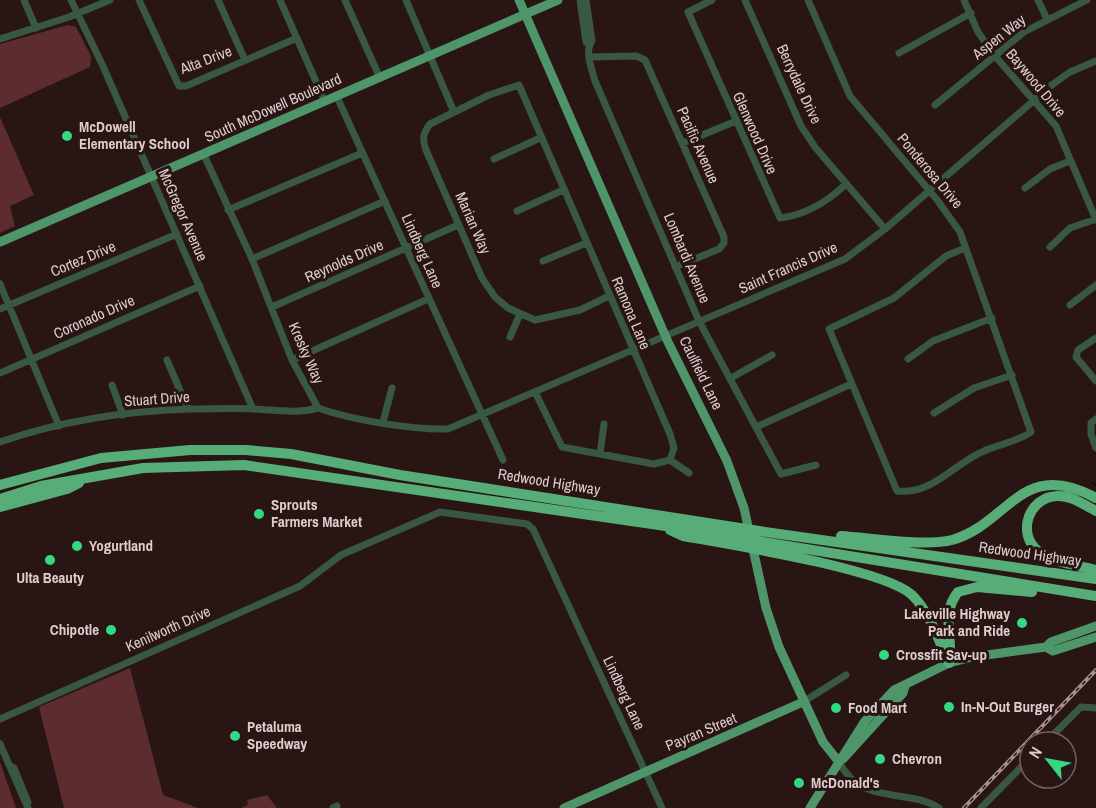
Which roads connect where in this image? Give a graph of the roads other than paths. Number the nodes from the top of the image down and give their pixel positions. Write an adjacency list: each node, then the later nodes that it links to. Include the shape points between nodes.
1 (24, 0): 23 (street)
2 (71, 0): 20 (street, McGregor Avenue)
3 (110, 0): 20 (street)
4 (139, 0): 31 (street, Alta Drive, via 179,86)
5 (218, 0): 31 (street)
6 (280, 0): 24 (street)
7 (345, 0): 33 (street)
8 (406, 0): 28 (street)
9 (519, 0): 21 (main road, Caulfield Lane)
10 (558, 0): 21 (main road, South McDowell Boulevard)
11 (580, 0): 26 (street, Lombardi Avenue)
12 (586, 0): 26 (street, Lombardi Avenue, via 592,41)
13 (712, 0): 39 (street, Glenwood Drive, via 688,12)
14 (745, 0): 47 (street, Berrydale Drive, via 801,126)
15 (808, 0): 50 (street, Ponderosa Drive, via 850,96)
16 (964, 0): 19 (street, Baywood Drive)
17 (1038, 0): 22 (street)
18 (1086, 0): 22 (street, Aspen Way)
19 (971, 13): 27 (street); 29 (street, Baywood Drive, via 978,32)
20 (76, 14): 23 (street); 46 (street, McGregor Avenue)
21 (526, 14): 28 (main road, South McDowell Boulevard); 78 (main road, Caulfield Lane)
22 (1047, 19): 29 (street, Aspen Way)
23 (36, 28): 25 (street)
24 (297, 38): 31 (street, Alta Drive); 36 (street)
25 (0, 39)
26 (589, 45): 30 (street, Lombardi Avenue)
27 (899, 53)
28 (429, 56): 33 (main road, South McDowell Boulevard); 38 (street)
29 (995, 56): 35 (street, Baywood Drive); 37 (street, Aspen Way)
30 (589, 57): 41 (street, Pacific Avenue, via 636,56 645,60); 65 (street, Lombardi Avenue, via 595,81)
31 (245, 60)
32 (1096, 61): 35 (street, Saint Francis Drive, via 1070,72)
33 (380, 78): 34 (main road, South McDowell Boulevard)
34 (337, 96): 36 (main road, South McDowell Boulevard); 42 (street, Lindberg Lane)
35 (1034, 99): 45 (street, Baywood Drive, via 1056,126); 50 (street, Saint Francis Drive)
36 (325, 102): 43 (main road, South McDowell Boulevard)
37 (935, 105)
38 (454, 112): 40 (street, Ramona Lane, via 519,85); 55 (street, Marian Way, via 430,124 423,141)
39 (736, 121): 41 (street); 47 (street, Glenwood Drive, via 780,218 812,210)
40 (540, 138): 44 (street); 49 (street, Ramona Lane)
41 (683, 143): 65 (street, Pacific Avenue, via 724,243 719,249)
42 (362, 153): 51 (street, Lindberg Lane); 52 (street)
43 (204, 154): 46 (main road, South McDowell Boulevard); 52 (street, Kresky Way)
44 (494, 159)
45 (1070, 161): 48 (street, via 1050,169); 54 (street, Baywood Drive)
46 (151, 177): 57 (street, McGregor Avenue); 58 (main road, South McDowell Boulevard)
47 (846, 184): 56 (street, Berrydale Drive)
48 (1025, 188)
49 (562, 190): 53 (street); 59 (street, Ramona Lane)
50 (929, 190): 56 (street, Saint Francis Drive); 61 (street, Ponderosa Drive, via 952,218)
51 (385, 201): 62 (street, Lindberg Lane); 63 (street)
52 (228, 210): 63 (street, Kresky Way)
53 (517, 211)
54 (1096, 219): 60 (street, via 1070,228)
55 (458, 225): 62 (street, Reynolds Drive); 75 (street, Marian Way, via 495,297)
56 (885, 229): 77 (street, Saint Francis Drive, via 845,259)
57 (177, 234): 68 (street, McGregor Avenue); 71 (street, Cortez Drive)
58 (0, 242)
59 (586, 243): 64 (street); 69 (street, Ramona Lane)
60 (1050, 247)
61 (964, 248): 76 (street, Ponderosa Drive); 91 (street, via 946,255 894,298 829,329)
62 (407, 249): 70 (street, Lindberg Lane); 73 (street, Reynolds Drive)
63 (252, 260): 73 (street, Kresky Way)
64 (543, 261)
65 (675, 267): 77 (street, Lombardi Avenue)
66 (0, 284): 71 (street)
67 (1096, 285): 72 (street)
68 (200, 286): 83 (street, Coronado Drive); 97 (street, McGregor Avenue)
69 (609, 296): 75 (street, Marian Way, via 557,317 535,320); 81 (street, Ramona Lane)
70 (428, 299): 86 (street); 100 (street, Lindberg Lane)
71 (10, 304): 74 (street, Cortez Drive); 83 (street)
72 (1070, 305)
73 (272, 307): 86 (street, Kresky Way)
74 (0, 309)
75 (520, 314): 79 (street)
76 (992, 318): 84 (street, via 933,341); 88 (street, Ponderosa Drive)
77 (699, 321): 78 (street, Saint Francis Drive); 89 (street, Lombardi Avenue)
78 (666, 335): 81 (street, Saint Francis Drive); 132 (main road, Caulfield Lane, via 727,461 744,507 772,627)
79 (510, 337)
80 (1096, 338): 90 (street, via 1078,350 1076,357)
81 (632, 350): 94 (street, Saint Francis Drive); 110 (street, Ramona Lane, via 670,434 674,448)
82 (772, 355): 89 (street)
83 (32, 359): 87 (street, Coronado Drive); 104 (street)
84 (908, 359)
85 (167, 360): 96 (street)
86 (292, 360): 95 (street, Kresky Way)
87 (0, 373)
88 (1012, 375): 91 (street, Ponderosa Drive, via 1031,432 982,451 930,486 910,492 897,491); 98 (street, via 974,388)
89 (730, 378): 105 (street, Lombardi Avenue)
90 (1096, 381)
91 (851, 384): 105 (street)
92 (112, 385): 99 (street)
93 (392, 388): 102 (street)
94 (535, 392): 100 (street, Saint Francis Drive); 108 (street, via 562,447)
95 (318, 408): 97 (street, Stuart Drive, via 300,413); 102 (street, Kresky Way, via 341,416)
96 (188, 409): 97 (street, Stuart Drive); 99 (street, Stuart Drive)
97 (253, 409)
98 (934, 413)
99 (123, 415): 104 (street, Stuart Drive)
100 (481, 416): 102 (street, Kresky Way, via 448,429 426,430); 109 (street, Lindberg Lane)
101 (1096, 419): 107 (street, via 1091,423 1091,434)
102 (384, 422)
103 (604, 424): 108 (street)
104 (59, 426): 106 (street, Stuart Drive)
105 (756, 427): 111 (street, Lombardi Avenue, via 781,474)
106 (0, 442)
107 (1096, 448)
108 (600, 454): 110 (street, via 654,464)
109 (502, 460)
110 (670, 460): 113 (street)
111 (816, 465)
112 (64, 466): 115 (highway, via 55,464); 116 (highway, Redwood Highway); 123 (highway, Redwood Highway, via 138,453 269,452)
113 (689, 473)
114 (90, 477): 118 (highway, Redwood Highway); 119 (highway, via 67,489); 121 (highway, Redwood Highway, via 143,468 244,465)
115 (0, 479)
116 (0, 485)
117 (1096, 498): 123 (highway, via 1066,486 1033,489 1013,498 969,532 942,542)
118 (0, 499)
119 (0, 507)
120 (1096, 511): 124 (highway, via 1069,497 1050,497 1034,506 1027,528 1032,544 1043,555)
121 (659, 525): 126 (highway, Redwood Highway); 130 (highway, via 683,536 801,560 902,587 923,608)
122 (530, 526): 134 (street, Kenilworth Drive, via 440,512 341,555 300,586); 139 (street, Lindberg Lane)
123 (759, 531): 125 (highway, Redwood Highway)
124 (1096, 570)
125 (1096, 579)
126 (1096, 596): 130 (highway, via 963,589 954,598 948,617 953,646)
127 (1096, 626): 129 (main road)
128 (1096, 637): 129 (main road, via 1053,651)
129 (1046, 647): 130 (main road)
130 (949, 663): 137 (main road, via 905,686 852,752)
131 (846, 675): 132 (street, Payran Street)
132 (803, 702): 137 (main road, Caulfield Lane, via 823,742); 139 (main road, Payran Street)
133 (1096, 708): 135 (street, via 1079,708)
134 (0, 719)
135 (1058, 730)
136 (0, 744): 140 (street)
137 (839, 762): 143 (main road); 144 (street, Caulfield Lane, via 859,779 889,795)
138 (1018, 770): 145 (street)
139 (646, 772): 141 (main road, Payran Street); 142 (street, Lindberg Lane)
140 (28, 808)
141 (564, 808)
142 (662, 808)
143 (810, 808)
144 (939, 808)
145 (981, 808)

